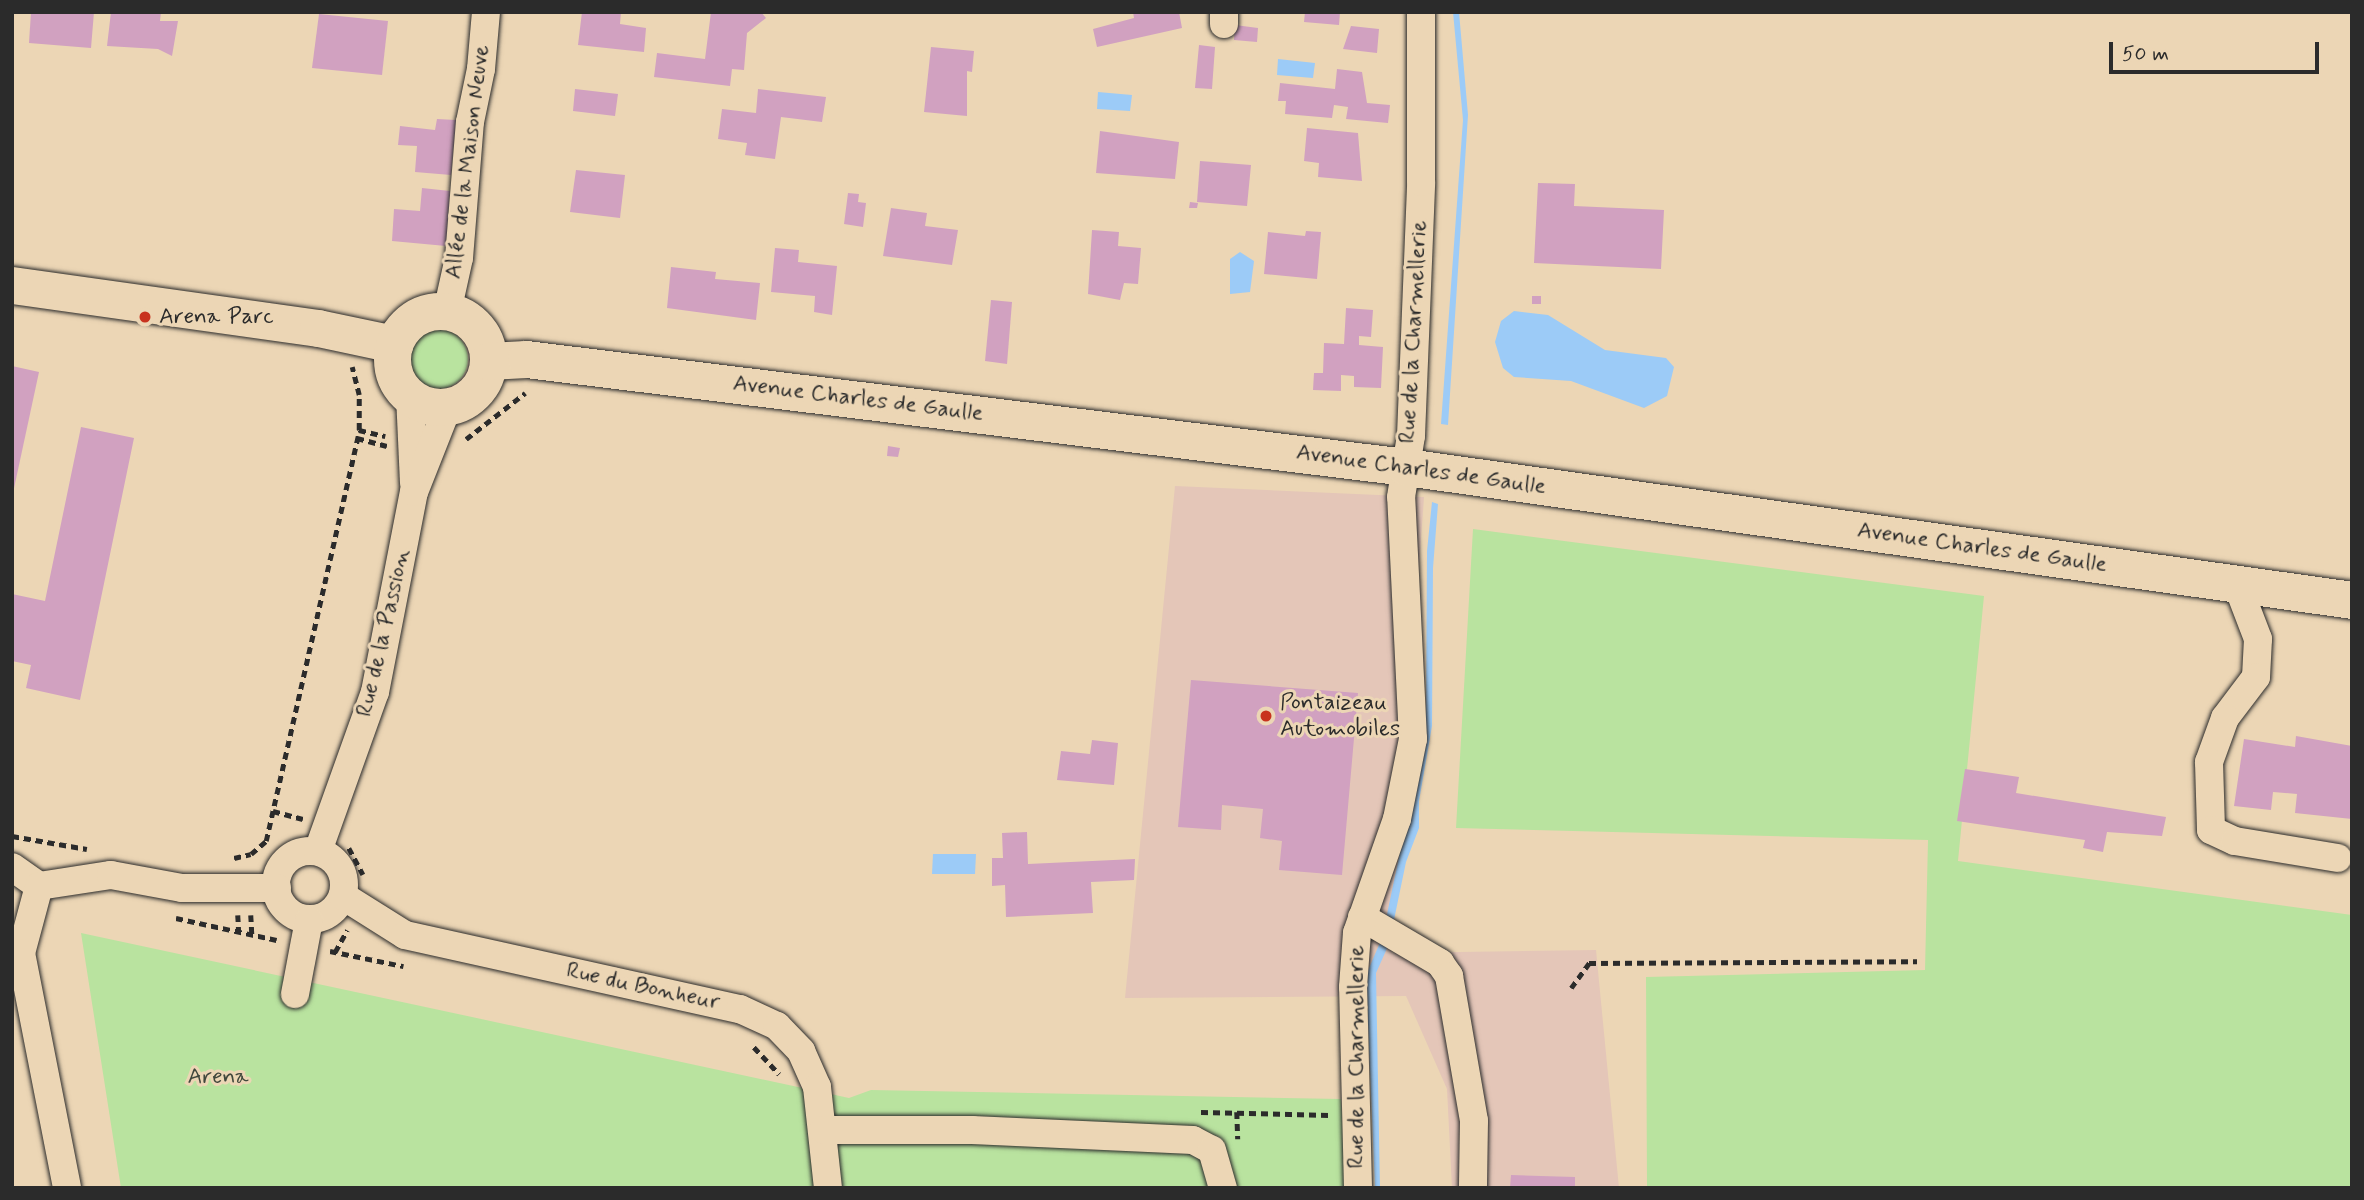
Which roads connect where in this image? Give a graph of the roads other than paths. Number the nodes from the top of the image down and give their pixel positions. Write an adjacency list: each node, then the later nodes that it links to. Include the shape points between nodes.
1 (486, 12): 4 (street, Allée de la Maison Neuve, via 470,122 459,258)
2 (1421, 12): 9 (street, Rue de la Charmellerie, via 1421,183)
3 (12, 285): 5 (main road)
4 (447, 312): 5 (main road, via 421,315 400,332); 6 (main road, via 472,323 481,334)
5 (394, 344): 7 (main road, via 396,376)
6 (488, 361): 8 (main road, via 475,391); 9 (main road, Avenue Charles de Gaulle, via 540,360)
7 (410, 395): 8 (main road, via 442,409); 10 (street)
8 (448, 406): 10 (street)
9 (1406, 467): 11 (main road, Avenue Charles de Gaulle); 19 (street, Rue de la Charmellerie, via 1401,497 1413,739 1397,819)
10 (414, 492): 13 (street, Rue de la Passion, via 376,692)
11 (2237, 584): 12 (main road, Avenue Charles de Gaulle); 14 (street, via 2258,639 2256,677 2225,718 2209,762 2211,831 2235,841)
12 (2352, 600)
13 (318, 851): 17 (street, via 306,850 286,861); 18 (street, via 329,856 343,873)
14 (2338, 858)
15 (12, 867): 16 (street)
16 (39, 886): 17 (street, via 111,875 183,888); 23 (street, via 21,953)
17 (277, 888): 20 (street, via 288,912)
18 (343, 896): 20 (street); 22 (street, Rue du Bonheur, via 405,935 740,1009 776,1026 801,1052 817,1087)
19 (1368, 920): 26 (street, Rue de la Charmellerie, via 1353,987); 27 (street, via 1428,956 1449,976 1474,1121)
20 (307, 933): 21 (street)
21 (295, 994)
22 (824, 1130): 24 (street, Rue du Bonheur); 25 (street, via 972,1130 1193,1140 1212,1150)
23 (66, 1188)
24 (828, 1188)
25 (1223, 1188)
26 (1358, 1188)
27 (1473, 1188)

